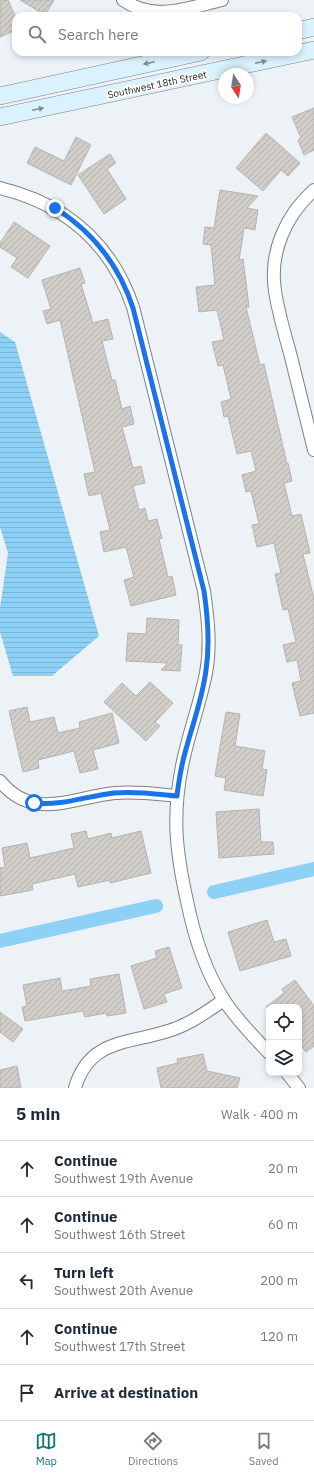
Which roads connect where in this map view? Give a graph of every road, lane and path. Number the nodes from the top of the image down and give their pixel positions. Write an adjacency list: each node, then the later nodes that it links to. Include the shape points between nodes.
1 (123, 0): 2 (street, via 141,10 161,12)
2 (222, 0)
3 (314, 27): 4 (main road)
4 (302, 30)
5 (314, 50): 6 (main road, Southwest 18th Street, one-way to 5)
6 (302, 53)
7 (183, 56): 9 (main road, one-way to 9)
8 (286, 56): 10 (main road, Southwest 18th Street, one-way to 8)
9 (0, 96)
10 (0, 118)
11 (0, 188): 15 (street, via 42,202 67,216 89,234 108,256 131,301 204,591 208,618 206,671 182,765)
12 (314, 190): 13 (street, via 294,211 281,235 274,275 277,302)
13 (313, 445)
14 (0, 781): 15 (street, via 10,792 22,799 48,805 115,793 139,792)
15 (177, 796): 16 (street, via 175,821 179,863 193,929 200,954)
16 (224, 1000): 17 (street); 19 (street, via 192,1021 168,1032 108,1047 87,1063)
17 (266, 1050)
18 (289, 1076): 20 (street)
19 (75, 1088)
20 (299, 1088)

